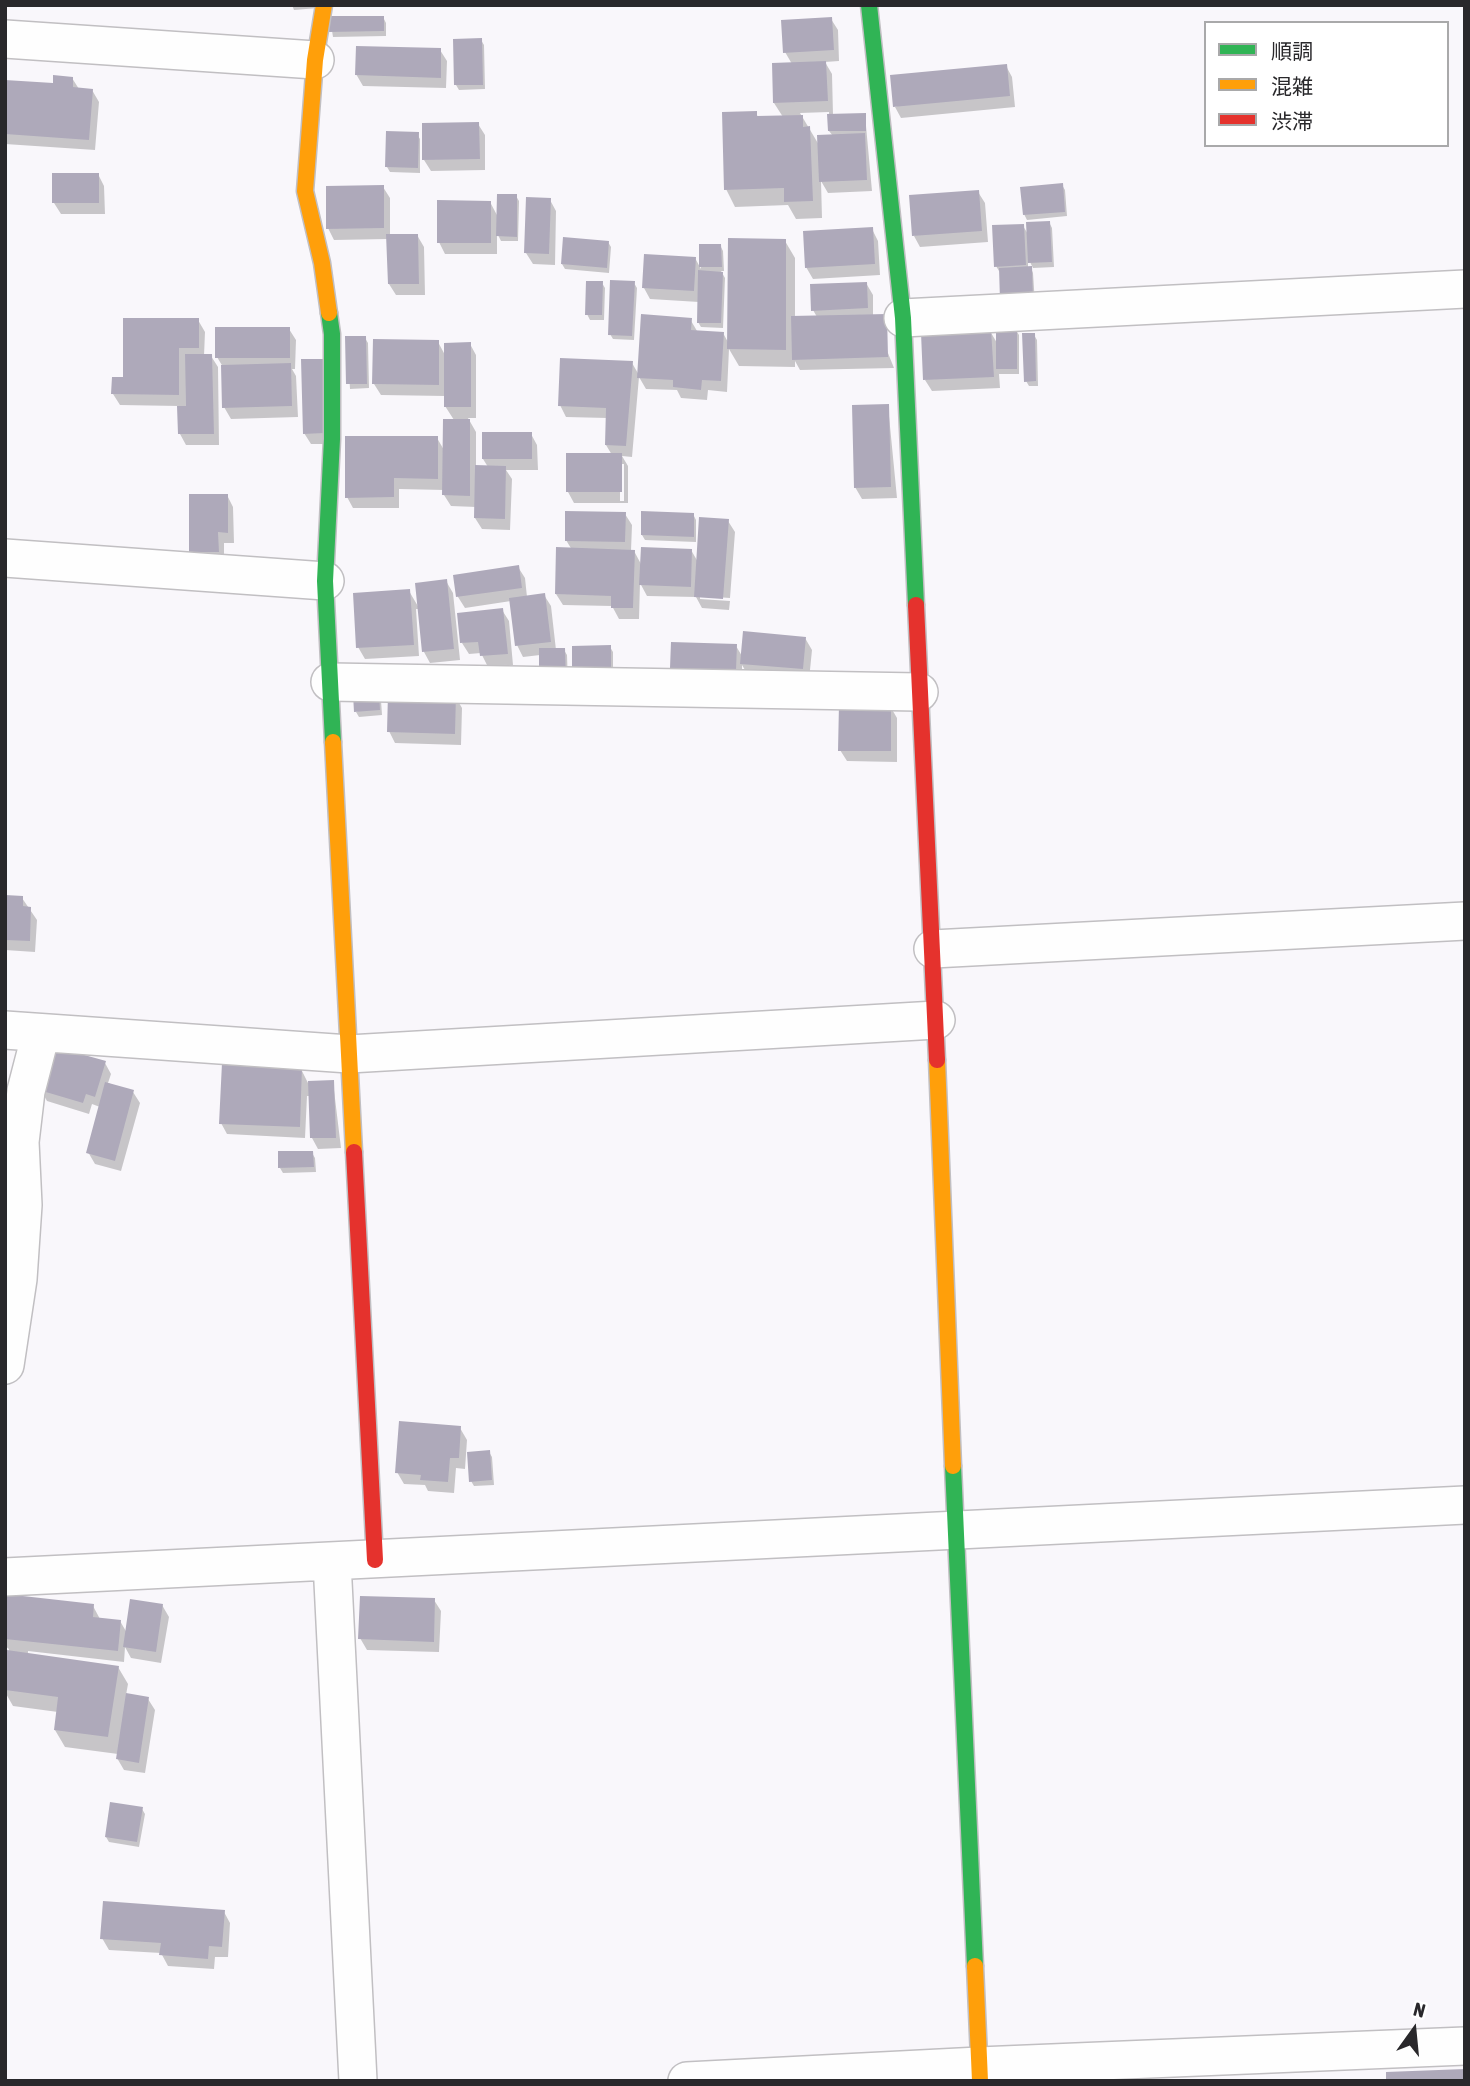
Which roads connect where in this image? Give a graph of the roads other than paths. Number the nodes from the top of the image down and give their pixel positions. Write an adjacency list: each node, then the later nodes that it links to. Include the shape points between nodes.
1 (324, 5): 4 (street)
2 (869, 5): 6 (street)
3 (5, 39): 4 (street)
4 (315, 60): 8 (street, via 305,191 332,334)
5 (1465, 289): 6 (street)
6 (903, 318): 10 (street)
7 (5, 558): 8 (street)
8 (325, 581): 9 (street)
9 (330, 682): 10 (street); 15 (street)
10 (919, 692): 12 (street)
11 (1465, 921): 12 (street)
12 (933, 949): 13 (street)
13 (936, 1020): 15 (street); 18 (street)
14 (23, 1031): 15 (street); 16 (street, via 23,1205)
15 (349, 1054): 19 (street)
16 (5, 1365)
17 (1465, 1505): 18 (street)
18 (955, 1531): 19 (street); 23 (street)
19 (375, 1560): 20 (street)
20 (332, 1562): 21 (street); 24 (street)
21 (5, 1577)
22 (1465, 2046): 23 (street)
23 (979, 2073): 25 (street)
24 (358, 2081)
25 (687, 2081)

